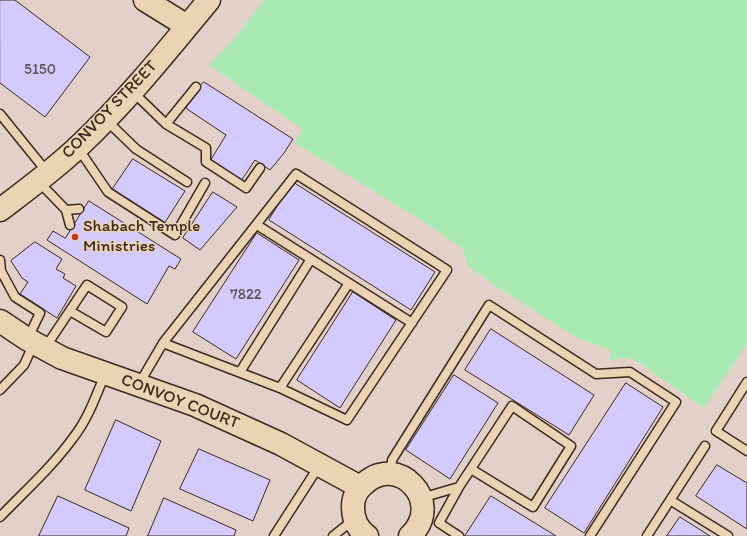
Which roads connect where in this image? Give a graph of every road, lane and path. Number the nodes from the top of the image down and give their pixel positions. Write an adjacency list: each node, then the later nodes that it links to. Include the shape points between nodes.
1 (145, 0): 3 (street)
2 (209, 0): 3 (street, CONVOY STREET)
3 (187, 26): 5 (street, CONVOY STREET)
4 (196, 87): 8 (lane)
5 (132, 91): 7 (street, CONVOY STREET); 8 (lane)
6 (0, 114): 11 (lane)
7 (105, 119): 9 (street, CONVOY STREET); 12 (lane, via 136,149)
8 (166, 124): 10 (lane, via 206,148 206,162 246,188)
9 (77, 148): 11 (street, CONVOY STREET); 13 (lane, via 108,192 174,236)
10 (260, 168)
11 (43, 177): 15 (street, CONVOY STREET); 16 (lane)
12 (187, 182)
13 (205, 183)
14 (79, 209): 16 (lane)
15 (0, 210)
16 (66, 210): 17 (lane)
17 (70, 225)
18 (257, 225): 19 (lane); 24 (lane, via 296,174 447,270); 26 (lane)
19 (311, 259): 21 (lane); 27 (lane)
20 (0, 260): 25 (lane, via 1,271 14,297 40,313)
21 (349, 282): 24 (lane); 31 (lane)
22 (70, 311): 22 (lane, via 87,285 122,307 106,332); 25 (lane)
23 (0, 321): 25 (street, CONVOY COURT)
24 (412, 322): 31 (lane, via 347,420)
25 (35, 343): 28 (street, CONVOY COURT, via 62,358); 32 (lane, via 24,365)
26 (163, 343): 27 (lane); 30 (lane)
27 (240, 372): 31 (lane)
28 (105, 374): 30 (street, CONVOY COURT); 42 (lane, via 74,437)
29 (747, 382): 34 (lane, via 716,431)
30 (139, 385): 35 (street, CONVOY COURT, via 195,405 281,444)
31 (280, 388)
32 (0, 390)
33 (705, 446): 41 (lane)
34 (747, 451)
35 (319, 465): 38 (street, CONVOY COURT); 44 (lane)
36 (471, 469): 36 (lane, via 512,406 571,446 533,507); 39 (lane)
37 (391, 474): 38 (street, via 368,479); 40 (street, via 410,481); 49 (lane, via 392,460 489,305 596,374 630,372 676,402)
38 (360, 487): 43 (street, via 353,504)
39 (459, 487): 40 (lane); 48 (lane, via 439,523)
40 (422, 498): 47 (street, via 421,520)
41 (670, 500): 50 (lane); 51 (lane)
42 (0, 517)
43 (354, 519): 45 (lane); 46 (street, via 362,533)
44 (274, 536)
45 (333, 536)
46 (367, 536)
47 (410, 536)
48 (459, 536)
49 (590, 536)
50 (647, 536)
51 (728, 536)

